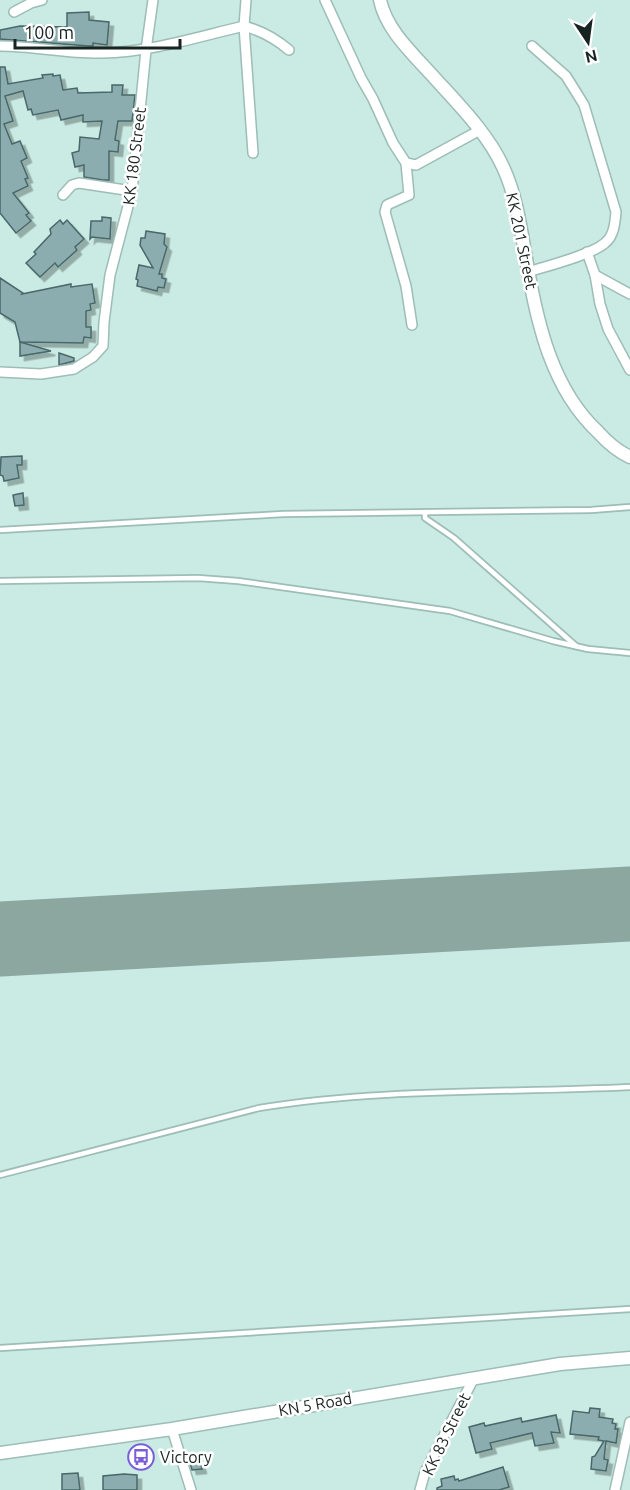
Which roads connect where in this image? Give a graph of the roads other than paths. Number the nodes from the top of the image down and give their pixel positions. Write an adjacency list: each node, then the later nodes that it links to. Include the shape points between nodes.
1 (42, 0): 6 (street)
2 (153, 0): 10 (street, KK 180 Street)
3 (246, 0): 7 (street)
4 (325, 0): 14 (street, via 360,78)
5 (380, 0): 12 (main road, KK 201 Street, via 382,12 404,45)
6 (14, 12)
7 (244, 26): 10 (street); 11 (street, via 263,32); 13 (street)
8 (532, 45): 17 (street, via 566,76 584,105 616,212 614,230 606,243)
9 (0, 46): 10 (street, via 100,54)
10 (146, 50): 15 (street, KK 180 Street)
11 (290, 50)
12 (480, 130): 14 (street, via 416,165); 18 (main road, KK 201 Street, via 503,166 517,204)
13 (252, 153)
14 (406, 163): 21 (street, via 409,195 387,205 385,212 406,285)
15 (132, 191): 16 (street, via 79,183); 23 (street, KK 180 Street, via 110,274 103,346 74,369 41,374)
16 (63, 195)
17 (587, 252): 18 (street); 19 (street)
18 (528, 272): 24 (main road, KK 201 Street, via 543,334 569,400 602,436)
19 (596, 275): 20 (street); 22 (street, via 608,329)
20 (630, 294)
21 (412, 325)
22 (630, 370)
23 (0, 372)
24 (630, 457)
25 (630, 507): 26 (lane)
26 (425, 512): 27 (lane, via 283,514); 29 (lane, via 425,518 454,538)
27 (0, 530)
28 (0, 581): 29 (lane, via 238,581 450,611)
29 (576, 646): 30 (lane)
30 (630, 653)
31 (630, 1087): 32 (lane, via 302,1101 260,1108)
32 (0, 1175)
33 (630, 1309): 34 (lane)
34 (0, 1348)
35 (630, 1358): 36 (main road, KN 5 Road)
36 (474, 1378): 38 (main road, KN 5 Road); 41 (street, KK 83 Street, via 425,1472)
37 (630, 1422): 42 (street)
38 (172, 1429): 39 (main road, KN 5 Road); 40 (street)
39 (0, 1453)
40 (191, 1490)
41 (420, 1490)
42 (615, 1490)

